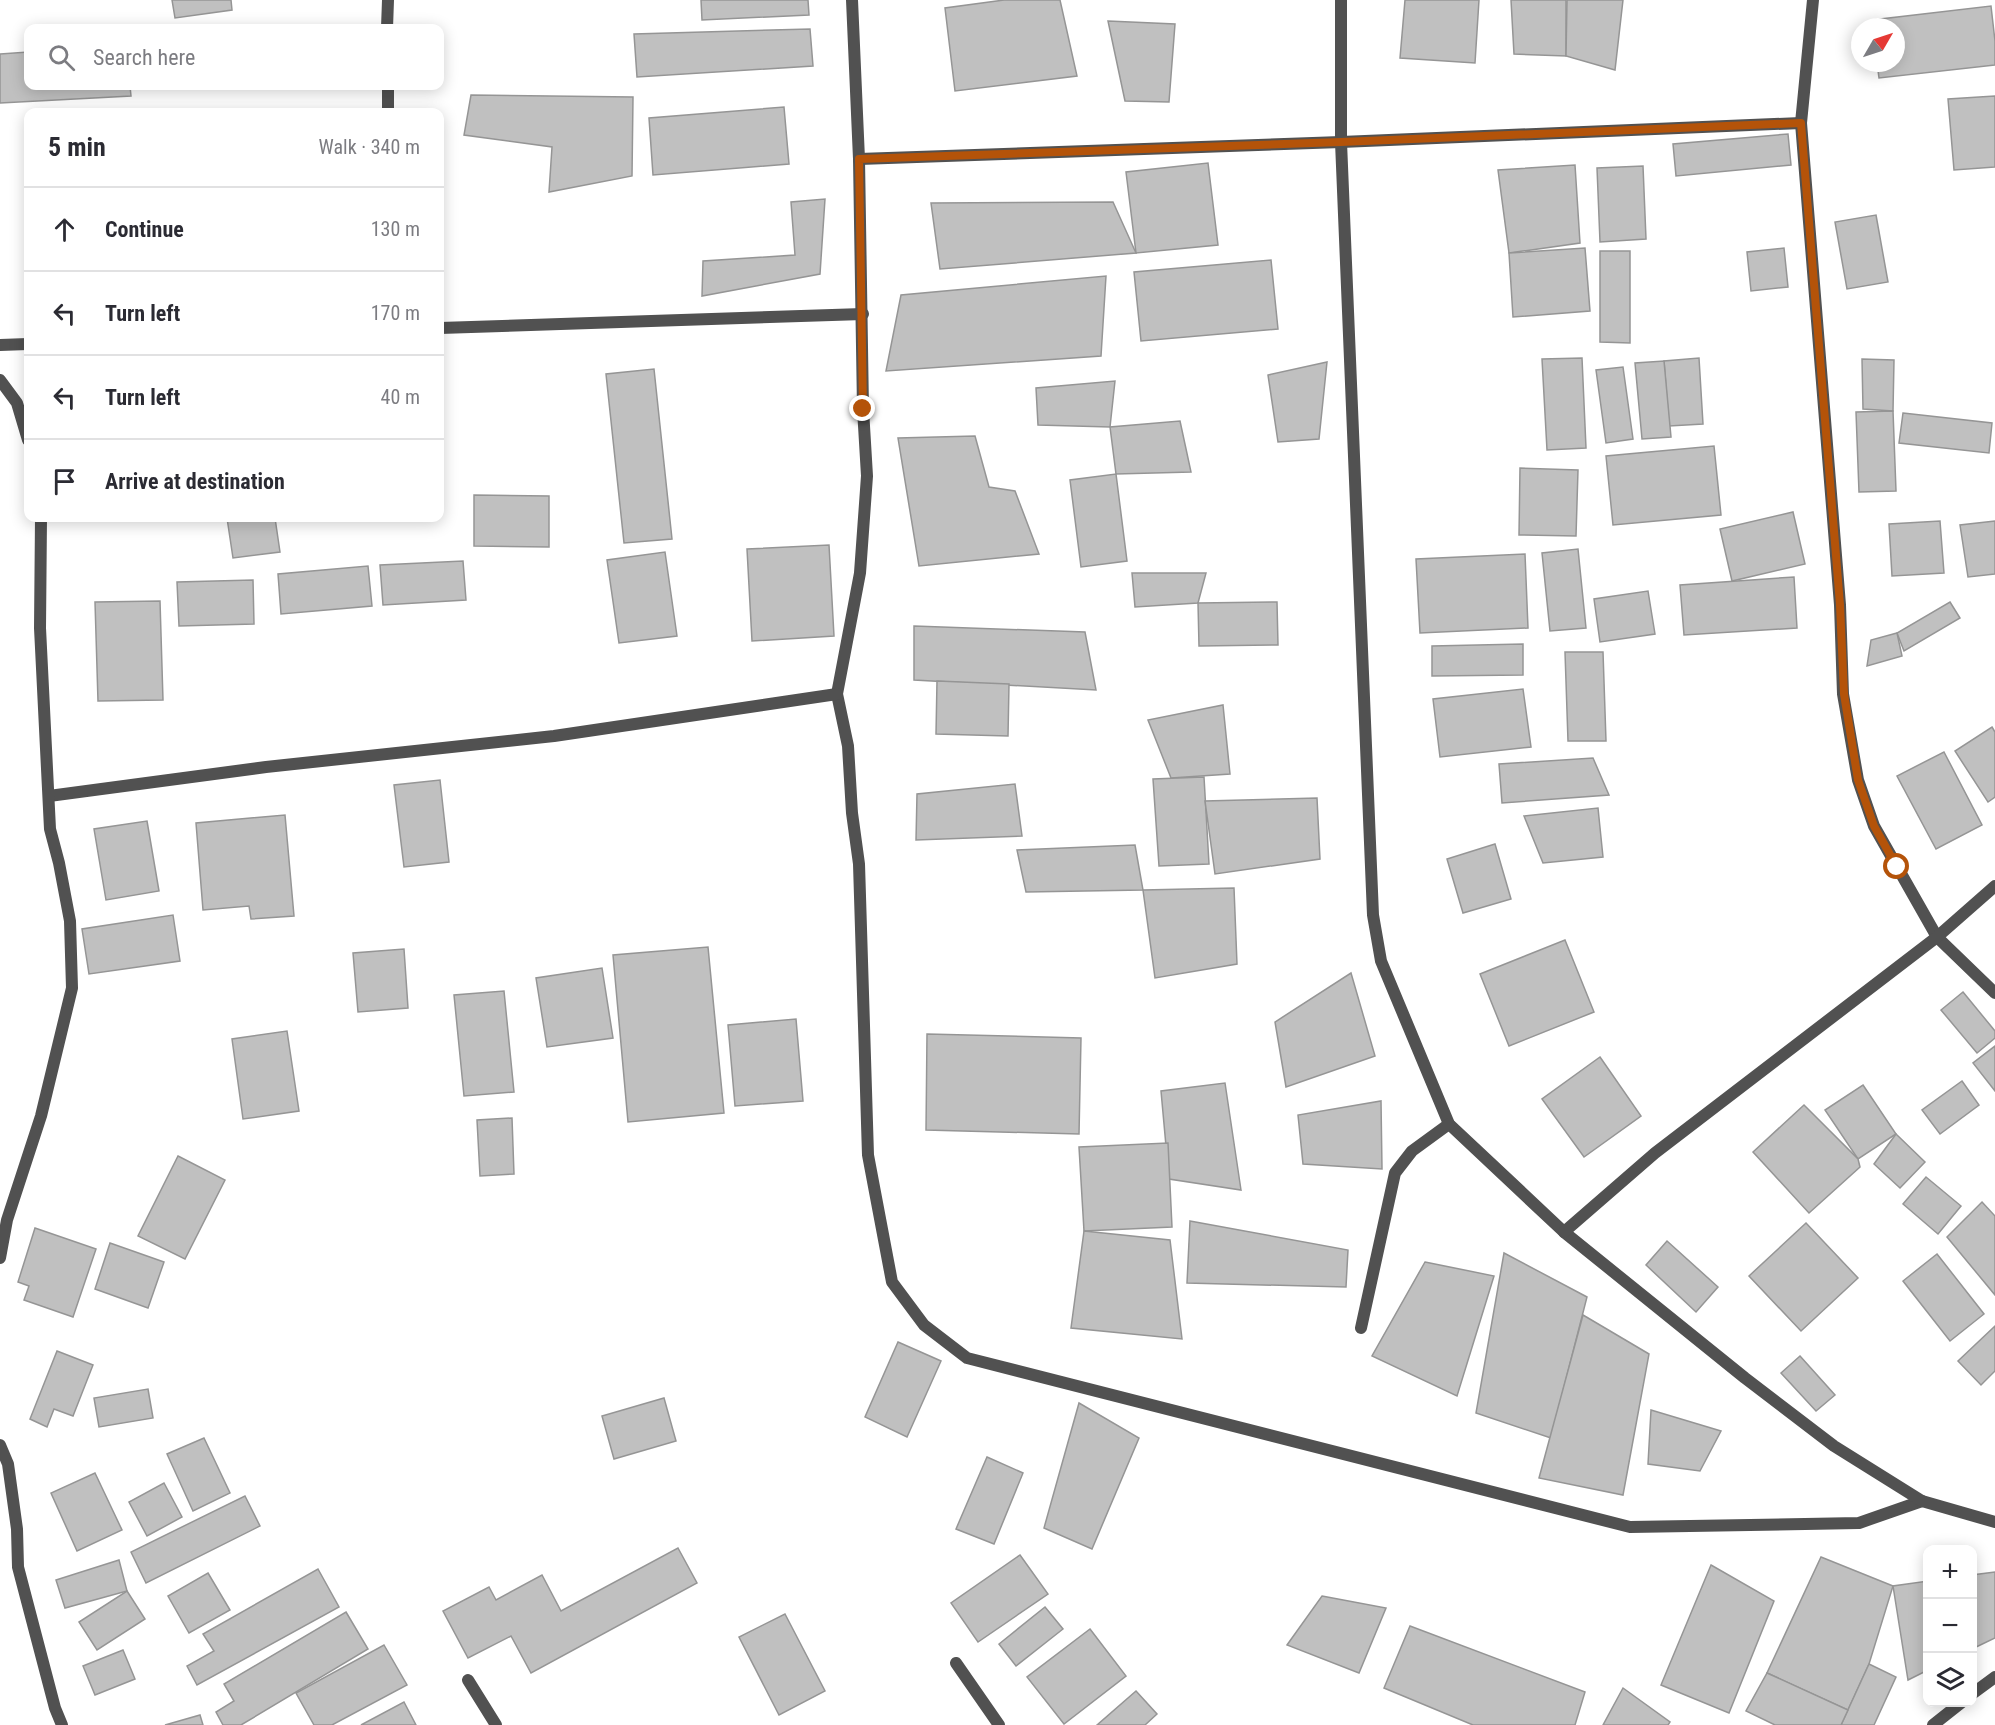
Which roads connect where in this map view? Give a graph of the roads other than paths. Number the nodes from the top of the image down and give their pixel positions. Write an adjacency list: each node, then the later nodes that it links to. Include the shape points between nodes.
1 (388, 0): 5 (street)
2 (852, 0): 10 (street)
3 (1341, 0): 9 (street)
4 (1813, 0): 8 (street)
5 (387, 24)
6 (388, 90): 7 (street)
7 (388, 108)
8 (1801, 123): 9 (street); 21 (street, via 1844,694 1858,780 1874,826)
9 (1341, 142): 10 (street); 23 (street, via 1373,915 1381,961)
10 (859, 159): 11 (street)
11 (863, 314): 12 (street); 18 (street, via 867,476 860,573)
12 (444, 328)
13 (24, 344): 14 (street)
14 (0, 345)
15 (0, 380): 16 (street, via 17,403)
16 (24, 427)
17 (41, 522): 19 (street, via 40,628)
18 (837, 694): 19 (street, via 554,736 266,767); 28 (street, via 848,746 859,864 868,1155 892,1282 924,1325 967,1358 1630,1527 1859,1522)
19 (49, 796): 25 (street, via 50,828 70,921 72,988 41,1116 7,1220)
20 (1995, 886): 21 (street)
21 (1937, 937): 22 (street); 24 (street, via 1654,1154)
22 (1995, 993)
23 (1449, 1124): 24 (street); 26 (street, via 1412,1151 1395,1173)
24 (1564, 1232): 28 (street, via 1834,1446)
25 (0, 1258)
26 (1361, 1328)
27 (0, 1445): 35 (street, via 8,1464 18,1568)
28 (1922, 1500): 29 (street)
29 (1995, 1522)
30 (956, 1663): 37 (street)
31 (1995, 1677): 33 (street)
32 (468, 1680): 36 (street)
33 (1977, 1690)
34 (1956, 1707): 38 (street)
35 (62, 1725)
36 (496, 1725)
37 (999, 1725)
38 (1933, 1725)

